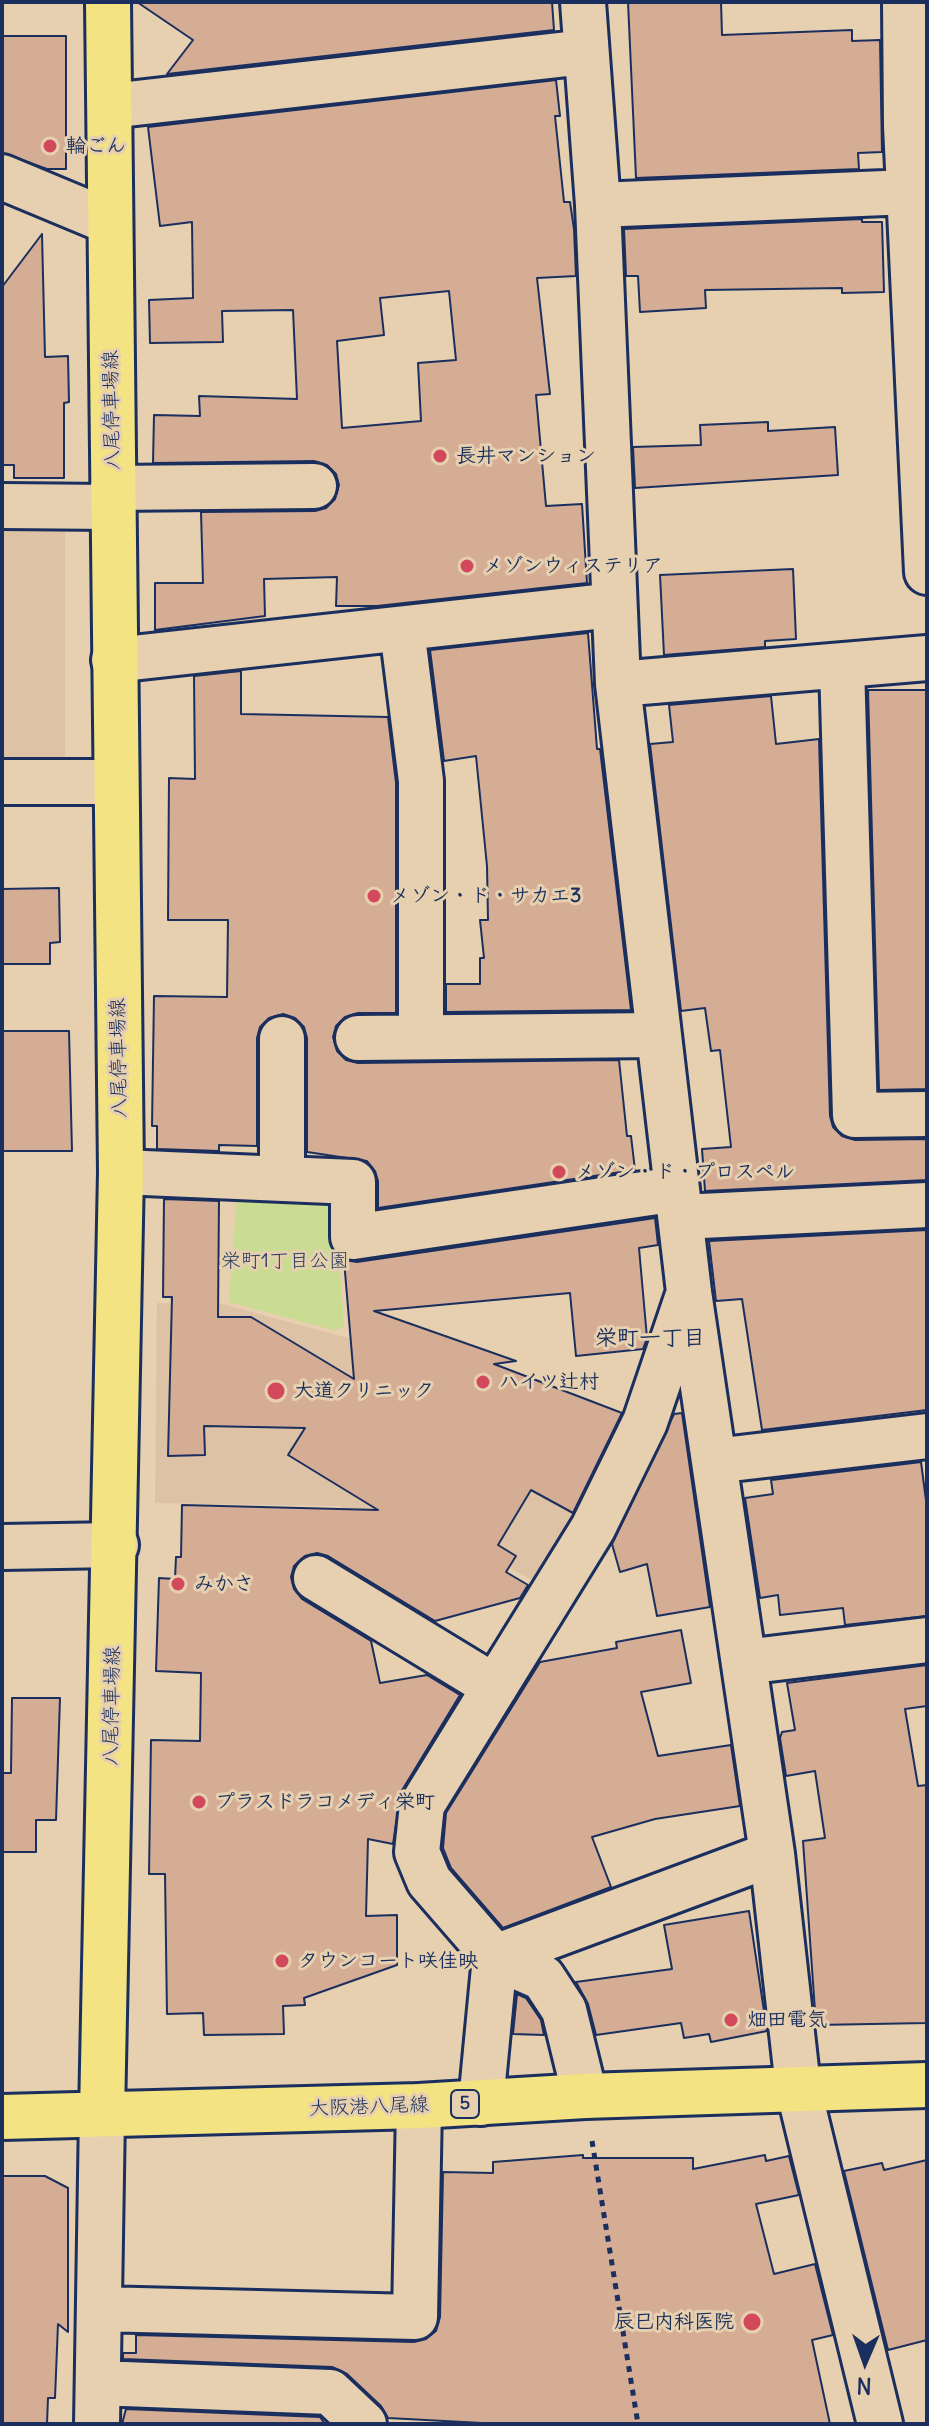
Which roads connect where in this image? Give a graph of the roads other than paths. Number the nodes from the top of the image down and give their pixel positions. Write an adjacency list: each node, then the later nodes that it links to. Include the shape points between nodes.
1 (108, 2): 5 (main road, 八尾停車場線)
2 (583, 2): 4 (street)
3 (905, 2): 6 (street)
4 (585, 52): 5 (street); 9 (street)
5 (110, 106): 10 (main road, 八尾停車場線)
6 (916, 126): 8 (street)
7 (2, 177): 10 (street)
8 (909, 192): 9 (street); 11 (street)
9 (598, 205): 17 (street)
10 (110, 222): 13 (main road, 八尾停車場線)
11 (921, 332): 15 (street)
12 (314, 486): 13 (street)
13 (113, 497): 14 (street); 20 (main road, 八尾停車場線)
14 (2, 506)
15 (926, 526): 16 (street)
16 (927, 572)
17 (614, 605): 18 (street); 22 (street)
18 (402, 629): 20 (street); 26 (street, via 421,781)
19 (927, 658): 21 (street)
20 (114, 660): 24 (main road, 八尾停車場線)
21 (842, 665): 22 (street); 29 (street, via 855,1115)
22 (618, 684): 25 (street)
23 (2, 782): 24 (street)
24 (114, 782): 30 (main road, 八尾停車場線)
25 (659, 1035): 26 (street); 32 (street)
26 (421, 1037): 27 (street)
27 (358, 1038)
28 (282, 1039): 31 (street)
29 (927, 1114)
30 (121, 1172): 31 (street); 37 (main road, 八尾停車場線)
31 (282, 1179): 32 (street, via 353,1182 353,1237)
32 (679, 1203): 33 (street); 34 (street)
33 (927, 1205)
34 (689, 1292): 36 (street); 42 (street, via 639,1436 593,1528)
35 (927, 1436): 36 (street)
36 (714, 1461): 41 (street)
37 (116, 1545): 38 (street); 49 (main road, 八尾停車場線)
38 (2, 1547)
39 (316, 1578): 42 (street)
40 (927, 1640): 41 (street)
41 (744, 1662): 43 (street)
42 (495, 1687): 44 (street, via 422,1805 417,1852 429,1881)
43 (772, 1854): 44 (street); 46 (street)
44 (495, 1957): 47 (street); 50 (street, via 543,1978 564,2010)
45 (927, 2085): 46 (main road, 大阪港八尾線 / 5)
46 (798, 2087): 50 (main road, 大阪港八尾線 / 5); 55 (street)
47 (481, 2103): 48 (main road, 大阪港八尾線 / 5); 50 (main road, 大阪港八尾線 / 5)
48 (419, 2106): 49 (main road, 大阪港八尾線 / 5); 52 (street, via 415,2317)
49 (102, 2114): 51 (main road, 大阪港八尾線 / 5); 52 (street)
50 (588, 2116)
51 (2, 2117)
52 (99, 2309): 53 (street)
53 (97, 2404): 54 (street, via 330,2392)
54 (364, 2424)
55 (880, 2424)

